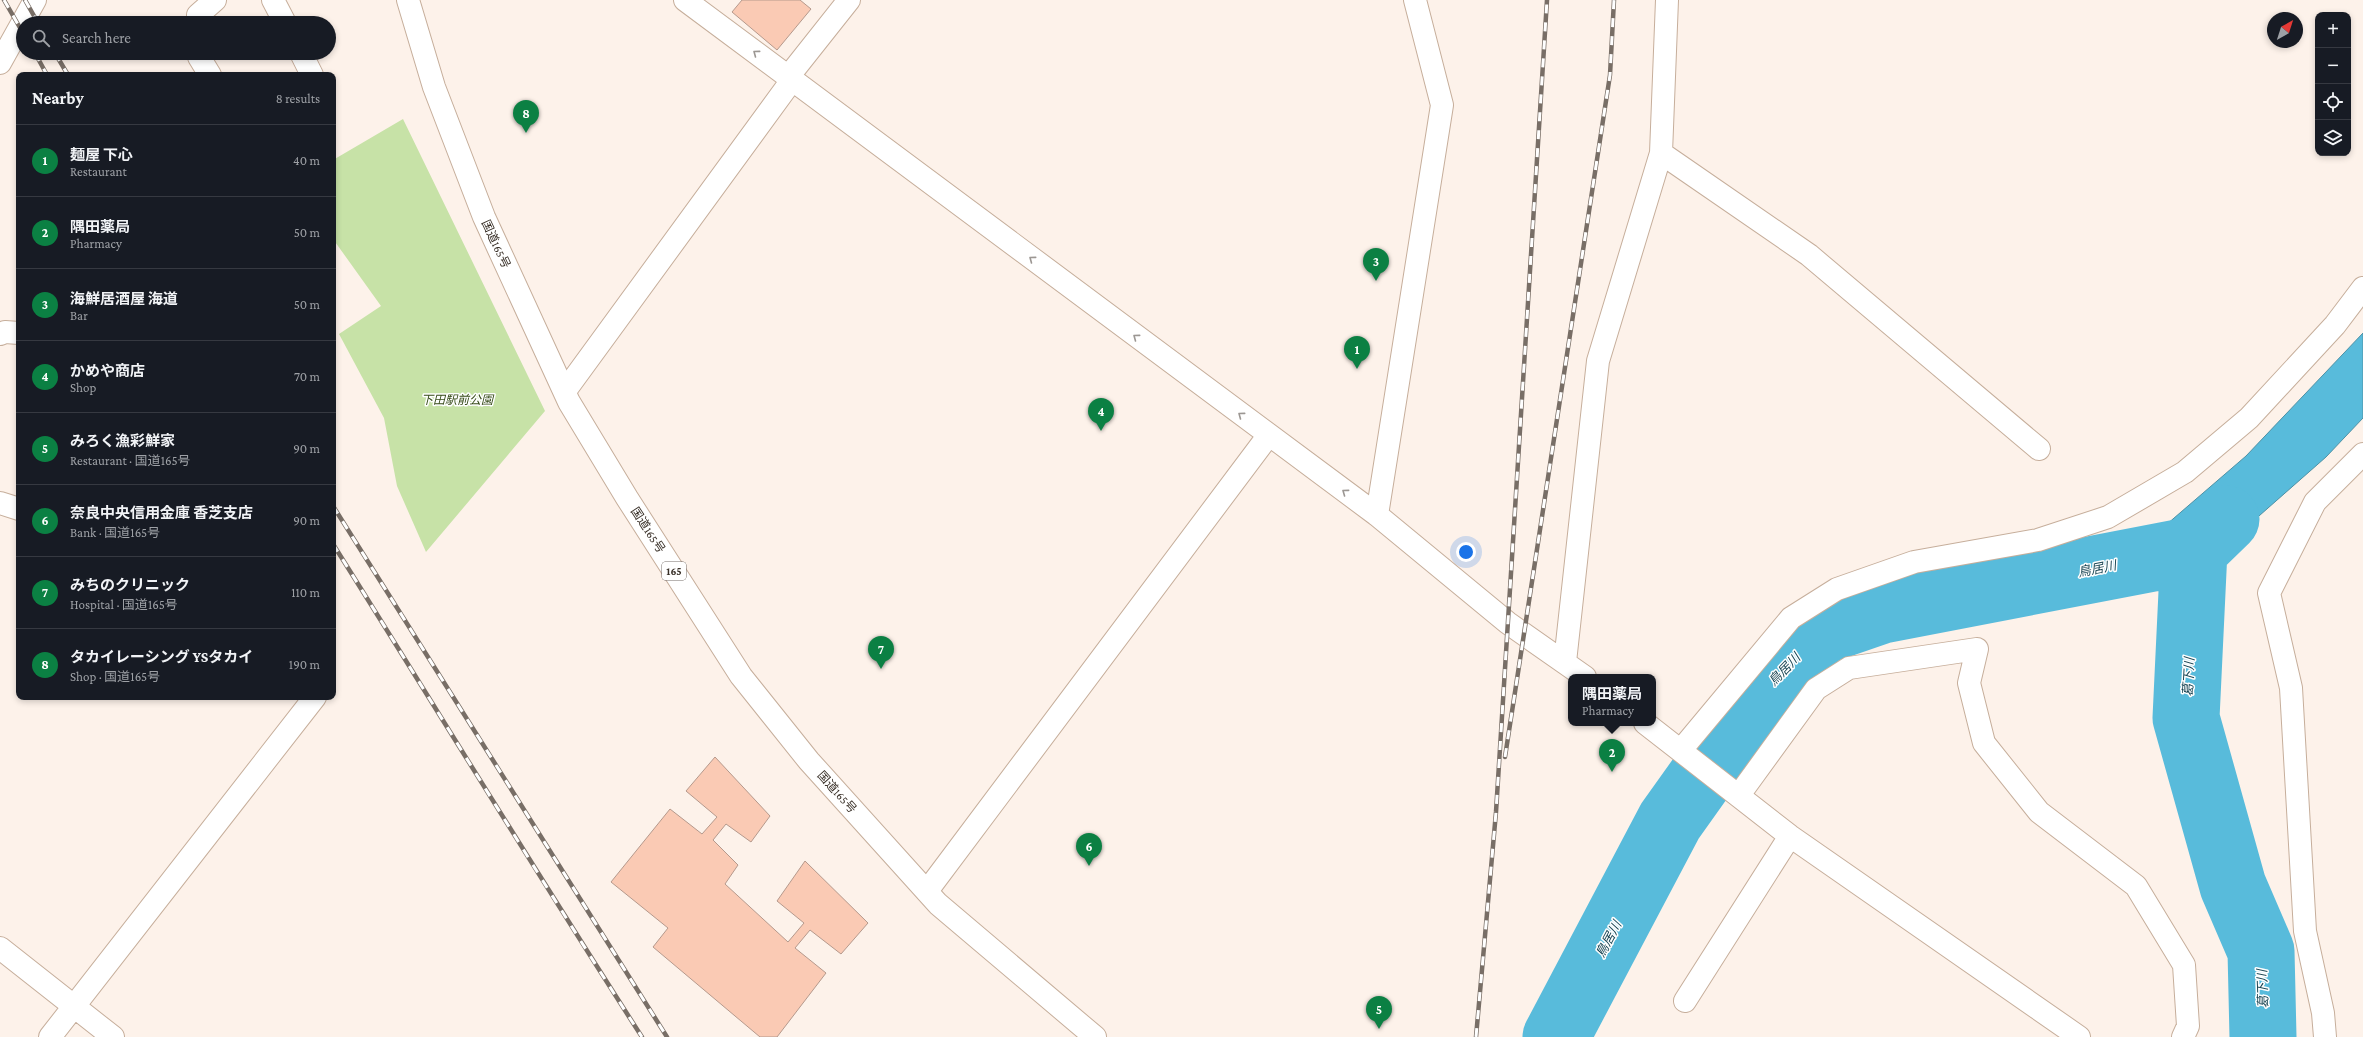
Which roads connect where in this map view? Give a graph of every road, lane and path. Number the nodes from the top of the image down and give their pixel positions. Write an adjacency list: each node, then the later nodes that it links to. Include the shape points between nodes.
1 (35, 0): 9 (main road)
2 (215, 0): 10 (main road)
3 (273, 0): 11 (main road)
4 (408, 0): 23 (main road, 国道165号 / 165, via 434,87 484,217)
5 (684, 0): 18 (main road, one-way to 5)
6 (849, 0): 18 (main road)
7 (1414, 0): 29 (main road, via 1442,105)
8 (1667, 0): 19 (main road)
9 (26, 16)
10 (198, 16)
11 (281, 16)
12 (16, 34): 15 (main road)
13 (201, 60): 16 (main road)
14 (304, 60): 17 (main road)
15 (0, 63)
16 (208, 72)
17 (310, 72)
18 (790, 79): 23 (main road); 24 (main road, one-way to 18)
19 (1661, 153): 25 (main road, via 1809,255); 30 (main road, via 1598,361)
20 (2363, 288): 34 (main road, via 2335,326 2249,418 2185,472 2108,517 2038,540 1914,562 1837,589 1791,618)
21 (16, 333): 22 (main road)
22 (0, 334)
23 (564, 391): 37 (main road, 国道165号 / 165, via 627,498 741,676 809,761)
24 (1268, 436): 29 (main road, one-way to 24); 37 (main road)
25 (2039, 449)
26 (2363, 454): 46 (main road, via 2315,502 2268,593 2291,688 2305,931 2323,1013)
27 (0, 503): 28 (main road)
28 (16, 508)
29 (1377, 515): 30 (main road, via 1508,623)
30 (1565, 662): 31 (main road)
31 (1581, 674)
32 (313, 700): 40 (main road)
33 (1649, 726): 34 (main road)
34 (1681, 750): 35 (main road)
35 (1739, 795): 36 (main road); 45 (main road, via 1816,689 1849,668 1977,649 1969,683 1984,743 2039,812 2136,886 2184,965 2188,1026)
36 (1790, 836): 39 (main road); 44 (main road)
37 (926, 891): 43 (main road, 国道165号 / 165)
38 (0, 948): 40 (main road)
39 (1685, 1001)
40 (74, 1006): 41 (main road); 42 (main road)
41 (50, 1037)
42 (113, 1037)
43 (1095, 1037)
44 (2079, 1037)
45 (2183, 1037)
46 (2325, 1037)

